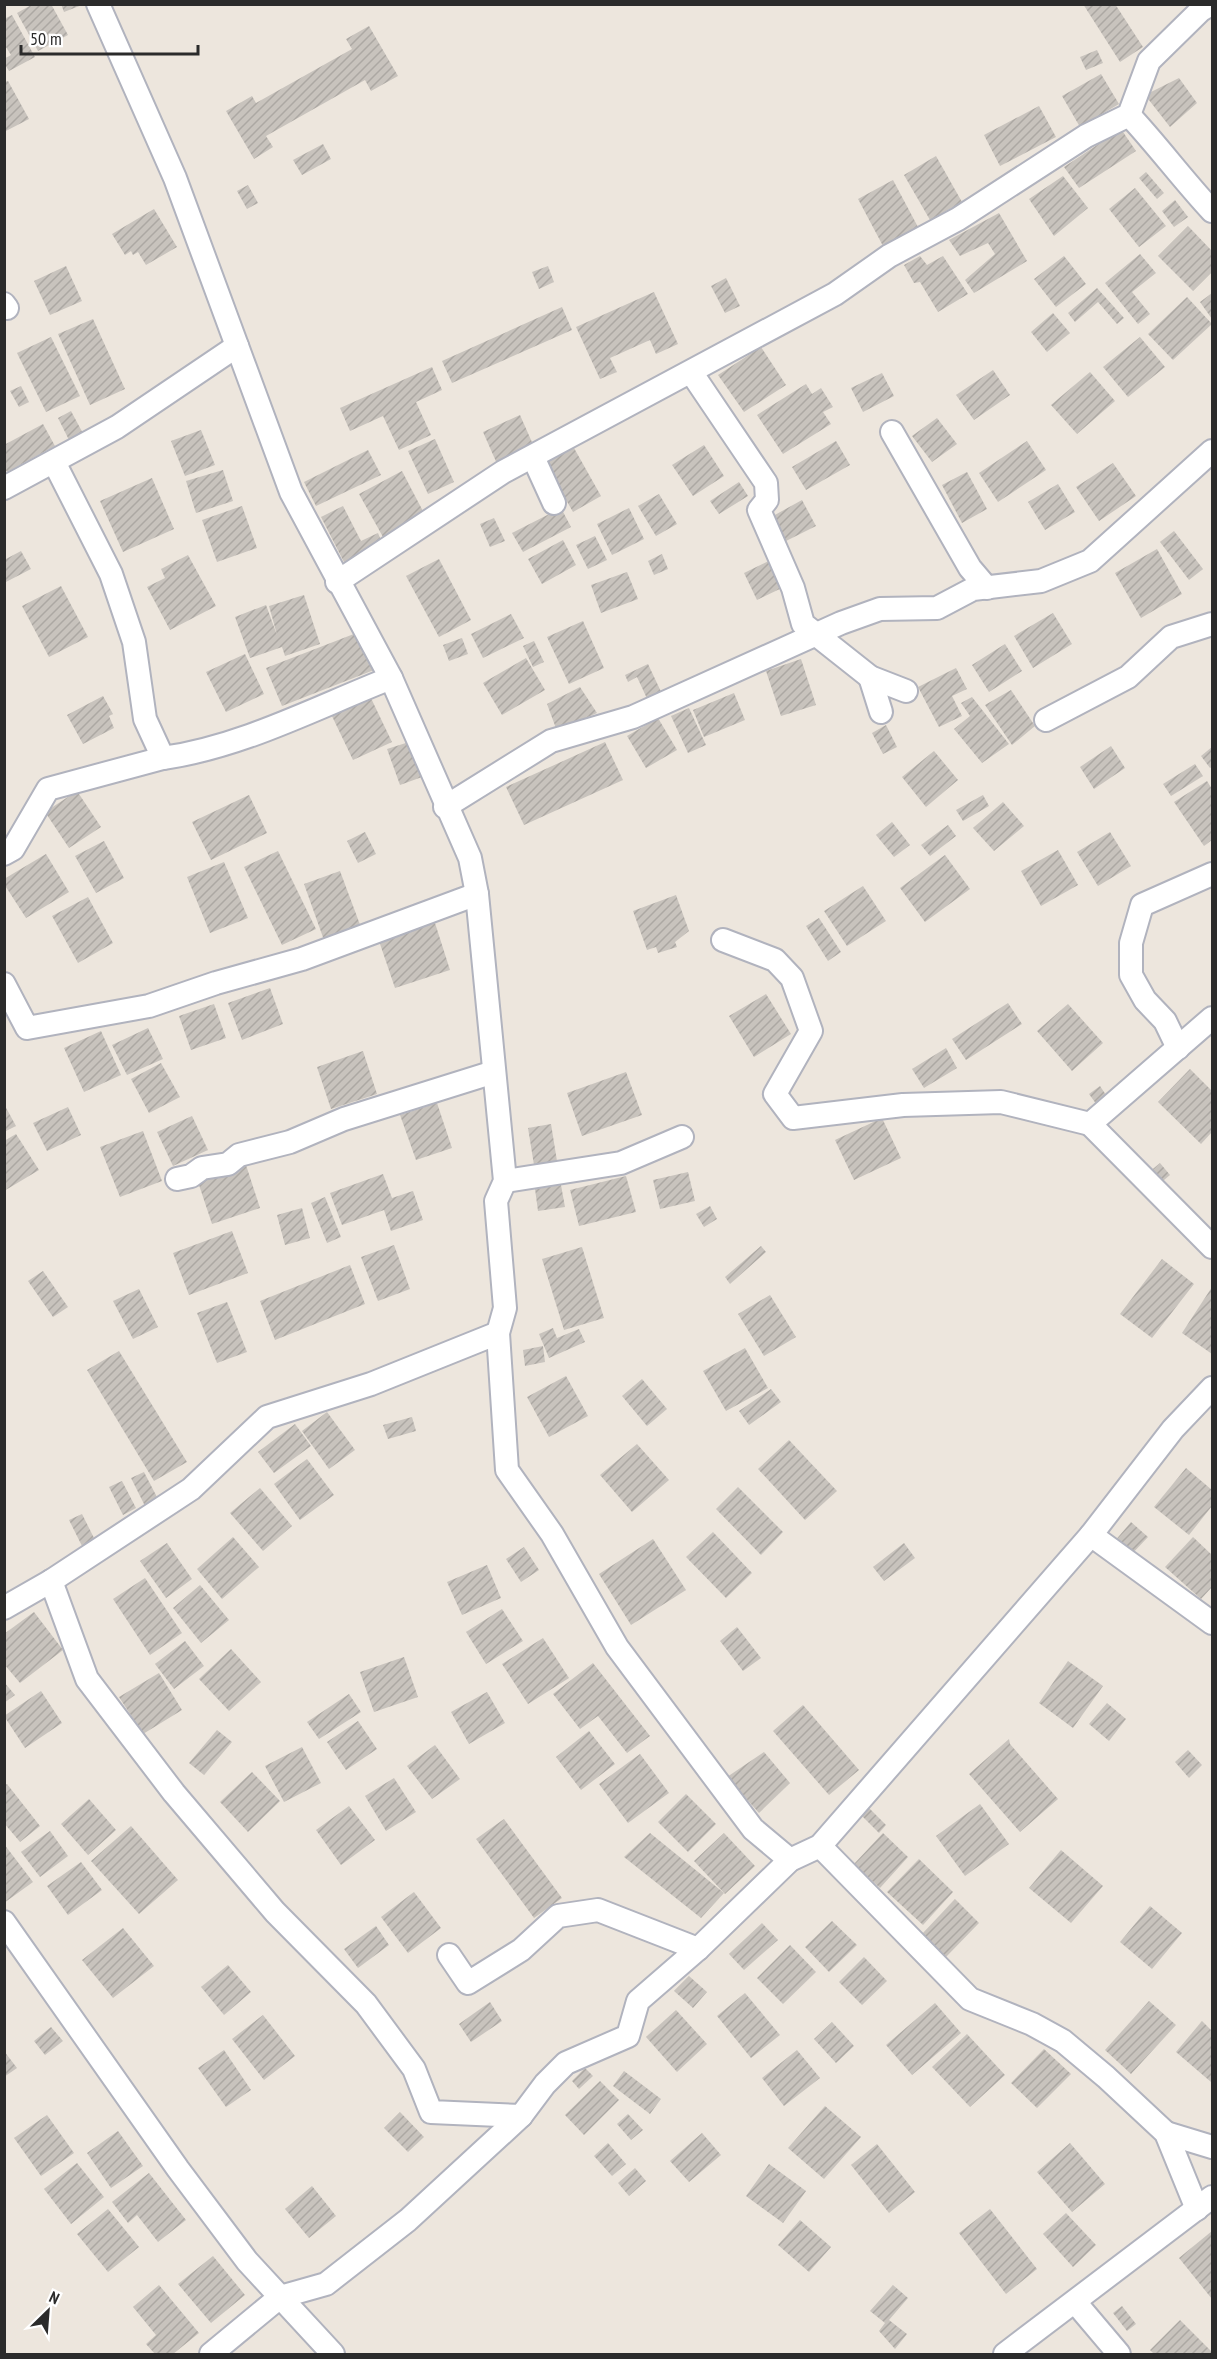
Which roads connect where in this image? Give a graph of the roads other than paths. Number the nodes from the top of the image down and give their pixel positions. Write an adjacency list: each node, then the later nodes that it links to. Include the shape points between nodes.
1 (98, 4): 5 (street, via 175,178)
2 (1211, 4): 3 (street, via 1149,61)
3 (1129, 115): 4 (street); 6 (street, via 1086,136 957,219 889,256 835,294)
4 (1212, 211)
5 (237, 346): 10 (street, via 117,427); 13 (street, via 291,492)
6 (691, 372): 9 (street); 16 (street, via 766,483 767,500 759,510 793,588 803,624)
7 (892, 432): 14 (street, via 970,568)
8 (1212, 451): 14 (street, via 1090,561 1041,581)
9 (533, 457): 12 (street); 13 (street, via 502,472)
10 (54, 462): 11 (street); 22 (street, via 111,574 134,642 145,719)
11 (4, 488)
12 (554, 503)
13 (337, 582): 18 (street)
14 (987, 588): 16 (street, via 973,590 937,608 880,609)
15 (1212, 624): 21 (street, via 1171,637 1128,677)
16 (815, 635): 17 (street); 23 (street, via 633,717 551,741)
17 (870, 677): 19 (street); 20 (street)
18 (391, 678): 22 (street, via 228,743); 23 (street)
19 (906, 691)
20 (881, 712)
21 (1046, 720)
22 (163, 758): 24 (street, via 48,789 13,849)
23 (445, 807): 26 (street, via 470,858)
24 (4, 854)
25 (1212, 874): 30 (street, via 1142,905 1131,943 1131,975 1144,1000 1165,1021)
26 (477, 894): 28 (street, via 303,959 149,1006 27,1028); 31 (street)
27 (723, 940): 32 (street, via 775,960 792,978 811,1031 775,1094 793,1118 903,1105 1001,1102)
28 (4, 984)
29 (1212, 1018): 30 (street)
30 (1178, 1048): 32 (street)
31 (494, 1072): 34 (street, via 356,1115 290,1142 239,1155 228,1164 202,1168); 35 (street)
32 (1090, 1124): 36 (street)
33 (682, 1137): 35 (street, via 621,1163)
34 (177, 1179)
35 (505, 1181): 37 (street, via 496,1200 506,1308)
36 (1212, 1247)
37 (498, 1333): 40 (street, via 371,1384 267,1417 191,1489); 44 (street, via 507,1470 552,1534 623,1656 753,1829)
38 (1212, 1389): 39 (street, via 1173,1429)
39 (1090, 1535): 42 (street); 43 (street)
40 (51, 1581): 41 (street); 48 (street, via 87,1679 174,1792 275,1912 366,2004 414,2069 431,2112)
41 (4, 1608)
42 (1212, 1623)
43 (820, 1846): 44 (street); 49 (street, via 970,1999 1032,2024 1062,2042)
44 (790, 1860): 46 (street)
45 (4, 1922): 52 (street, via 178,2169 247,2261)
46 (698, 1949): 47 (street, via 598,1910 558,1916 521,1950 468,1983); 48 (street, via 638,2001 628,2036 566,2063)
47 (449, 1955)
48 (520, 2116): 52 (street, via 408,2220 326,2284)
49 (1166, 2133): 50 (street); 51 (street)
50 (1212, 2147)
51 (1205, 2203): 53 (street)
52 (280, 2297): 54 (street); 55 (street)
53 (1075, 2302): 56 (street); 57 (street)
54 (211, 2355)
55 (333, 2355)
56 (1005, 2355)
57 (1119, 2355)

